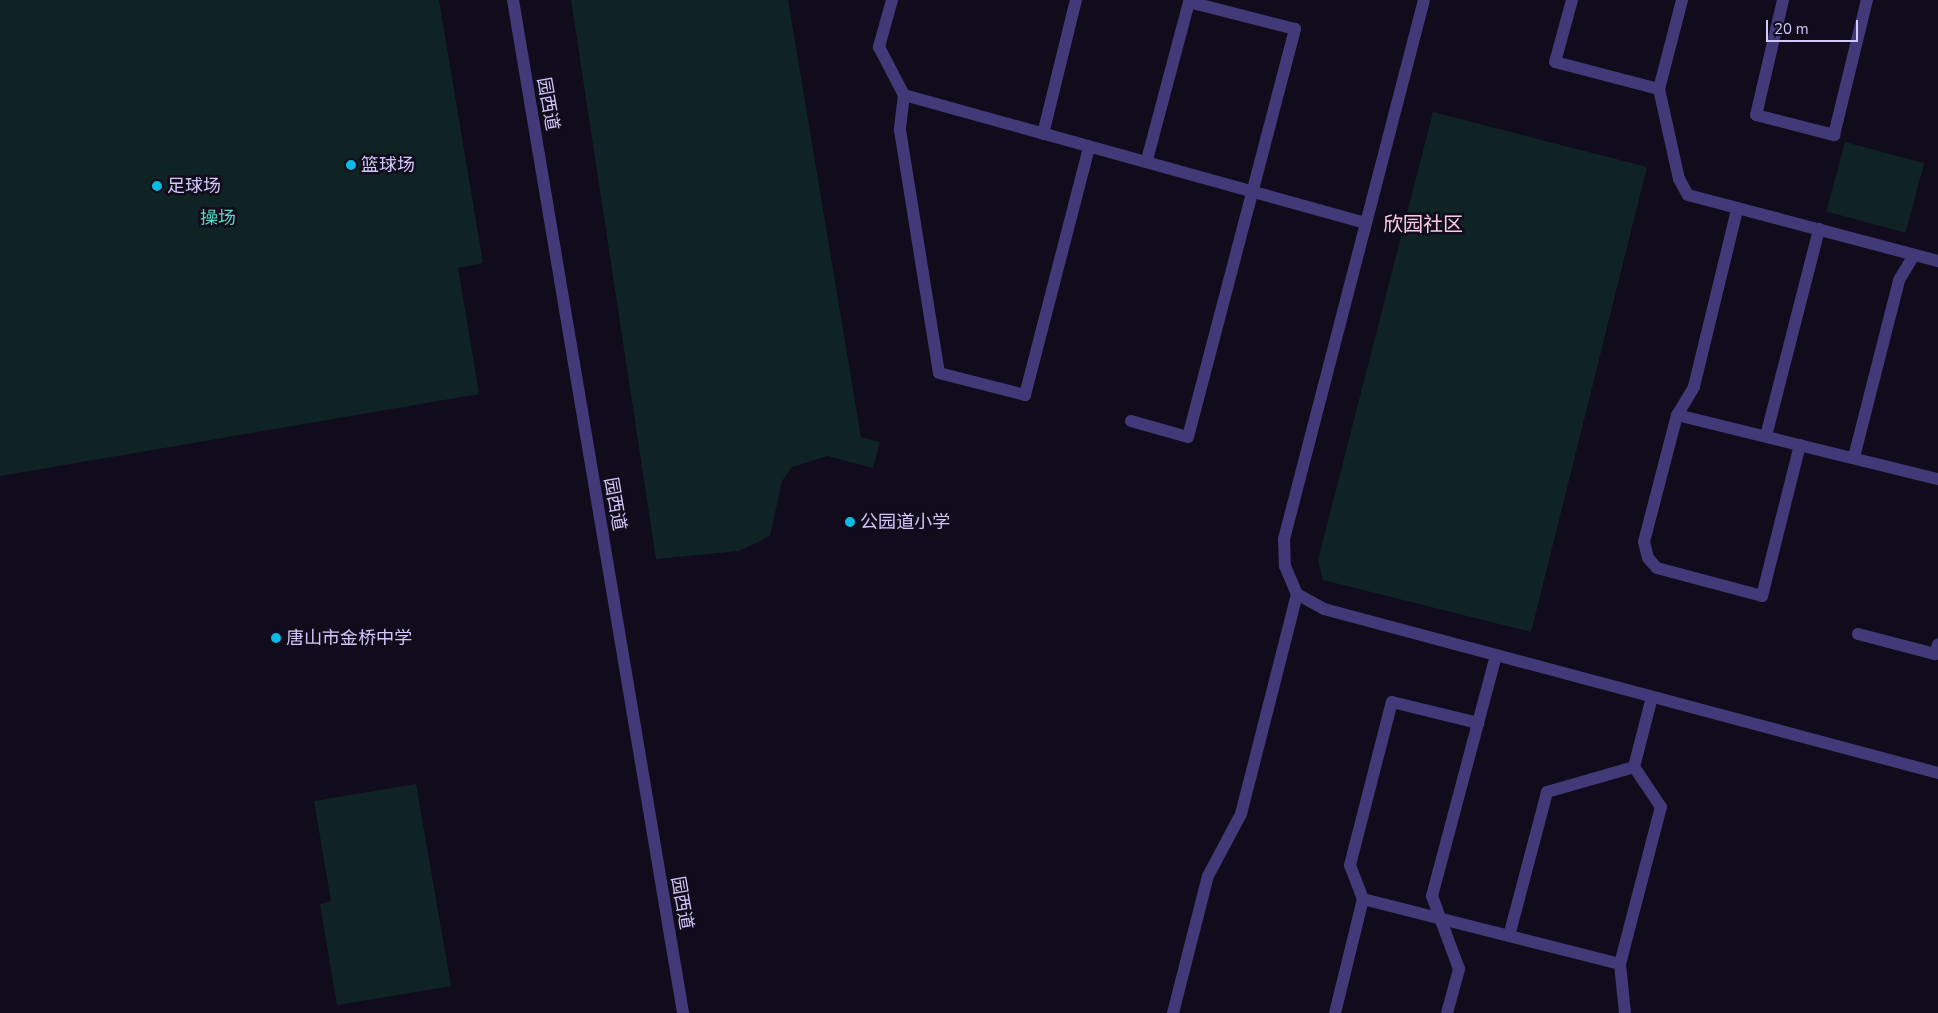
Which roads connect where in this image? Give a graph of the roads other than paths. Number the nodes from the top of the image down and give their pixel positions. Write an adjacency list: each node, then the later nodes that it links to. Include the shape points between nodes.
1 (513, 0): 38 (street, 园西道)
2 (892, 0): 10 (street, via 879,47)
3 (1076, 0): 11 (street)
4 (1424, 0): 16 (street)
5 (1572, 0): 9 (street, via 1555,62)
6 (1682, 0): 9 (street)
7 (1783, 0): 8 (street, via 1756,115 1834,135)
8 (1867, 0)
9 (1659, 89): 15 (street, via 1679,178 1688,195)
10 (904, 95): 11 (street); 12 (street, via 900,130 940,373 1025,395)
11 (1043, 134): 12 (street)
12 (1089, 147): 13 (street)
13 (1147, 160): 14 (street); 14 (street, via 1189,2 1294,30)
14 (1253, 190): 16 (street); 21 (street, via 1188,437)
15 (1737, 210): 17 (street); 20 (street, via 1694,387)
16 (1366, 223): 26 (street, via 1284,540 1285,566)
17 (1819, 229): 18 (street); 22 (street)
18 (1914, 255): 19 (street); 24 (street, via 1899,280)
19 (1938, 261)
20 (1677, 415): 22 (street); 23 (street, via 1644,542 1648,558 1657,568 1762,596)
21 (1131, 421)
22 (1766, 436): 23 (street)
23 (1800, 445): 24 (street)
24 (1854, 457): 25 (street)
25 (1938, 479)
26 (1298, 594): 29 (street, via 1324,609); 39 (street, via 1241,814 1208,876)
27 (1858, 634): 28 (street, via 1935,654)
28 (1938, 644)
29 (1496, 655): 30 (street); 31 (street)
30 (1652, 697): 32 (street); 33 (street)
31 (1478, 723): 34 (street, via 1392,702 1350,865); 35 (street, via 1432,896)
32 (1634, 767): 36 (street, via 1546,792); 37 (street, via 1661,807)
33 (1938, 773)
34 (1363, 899): 35 (street); 40 (street)
35 (1441, 919): 36 (street); 41 (street, via 1459,969)
36 (1509, 936): 37 (street)
37 (1620, 964): 42 (street)
38 (683, 1013)
39 (1173, 1013)
40 (1335, 1013)
41 (1447, 1013)
42 (1625, 1013)

